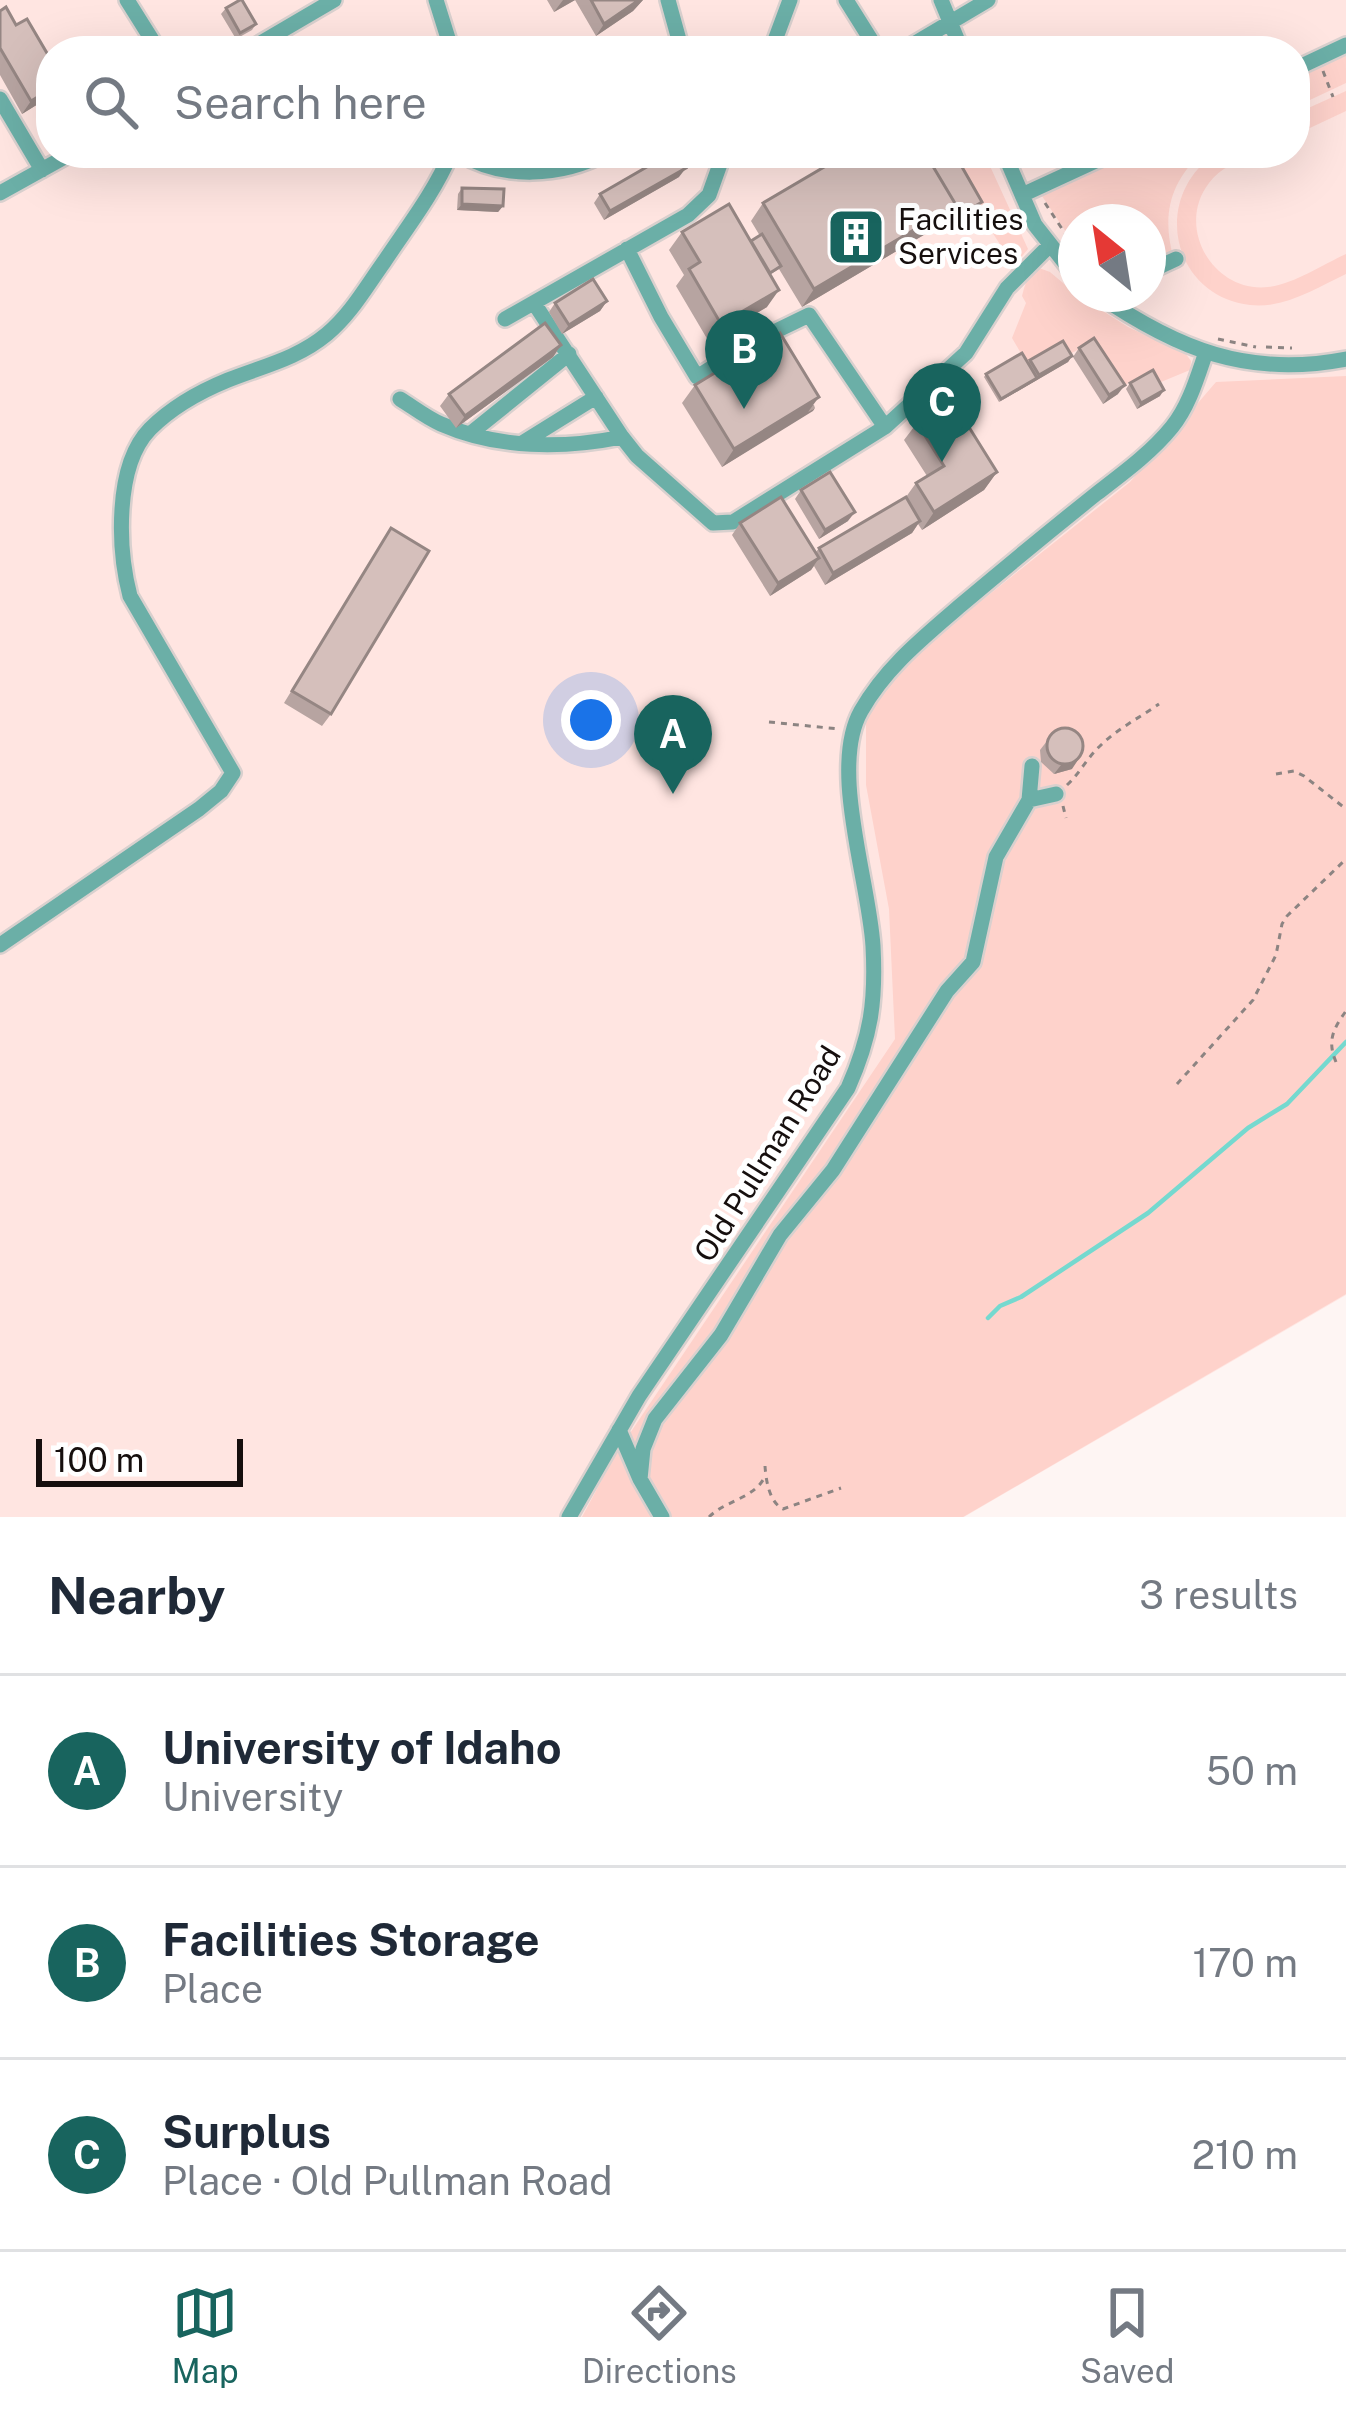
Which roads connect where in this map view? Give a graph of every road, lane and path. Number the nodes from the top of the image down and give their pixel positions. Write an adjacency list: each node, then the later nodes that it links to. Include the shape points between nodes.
1 (127, 0): 10 (street)
2 (334, 0): 11 (street)
3 (436, 0): 12 (street)
4 (668, 0): 13 (street)
5 (790, 0): 14 (street)
6 (846, 0): 15 (street)
7 (941, 0): 9 (street)
8 (988, 0): 9 (street)
9 (950, 23): 16 (street); 17 (street)
10 (150, 36)
11 (273, 36)
12 (447, 36)
13 (679, 36)
14 (777, 36)
15 (869, 36)
16 (928, 36)
17 (956, 36)
18 (1346, 45): 19 (street)
19 (1317, 58): 20 (street); 21 (path)
20 (1310, 62)
21 (1334, 97)
22 (0, 99): 23 (street)
23 (36, 160)
24 (46, 168): 31 (street)
25 (446, 168): 63 (street, via 346,316 301,353 183,403 148,431 131,460 122,564 130,596 232,772 199,809)
26 (488, 168): 27 (street)
27 (557, 168)
28 (719, 168): 36 (street, via 710,195 688,215)
29 (1014, 168): 32 (street)
30 (1081, 168): 32 (street)
31 (42, 170): 33 (street)
32 (1029, 192): 34 (path); 35 (street)
33 (0, 194)
34 (1058, 228)
35 (1049, 246): 37 (street); 49 (street, via 1007,288 966,353)
36 (627, 249): 40 (street); 49 (street, via 697,377 808,315)
37 (1058, 256)
38 (1176, 259): 39 (street)
39 (1166, 264)
40 (534, 303): 42 (street); 45 (street)
41 (1128, 312): 43 (street, via 1174,340)
42 (505, 320)
43 (1209, 345): 44 (path); 46 (street, via 1243,363); 55 (street, Old Pullman Road, via 1173,426 889,669)
44 (1307, 349)
45 (569, 354): 47 (street); 50 (street)
46 (1346, 359)
47 (596, 397): 51 (street); 52 (street)
48 (400, 399): 50 (street)
49 (885, 427): 51 (street, via 733,522 713,523)
50 (471, 433): 52 (street)
51 (622, 437): 52 (street)
52 (520, 444)
53 (1159, 704): 58 (path, via 1094,751)
54 (770, 722): 55 (path)
55 (853, 730): 67 (street, Old Pullman Road, via 849,779 873,943 865,1050 848,1088)
56 (1032, 766): 59 (street)
57 (1276, 773): 60 (path, via 1304,776)
58 (1056, 794): 59 (street); 61 (path)
59 (1030, 800): 70 (street, via 996,857 973,962 780,1235 721,1335 655,1419)
60 (1346, 809)
61 (1066, 818)
62 (1346, 859): 66 (path, via 1287,916 1252,1000)
63 (0, 945)
64 (1346, 1011): 65 (path, via 1331,1034)
65 (1336, 1062)
66 (1177, 1084)
67 (619, 1430): 70 (street); 72 (street, Old Pullman Road)
68 (765, 1466): 69 (path)
69 (766, 1473): 71 (path, via 783,1509); 74 (path, via 757,1490)
70 (640, 1479): 73 (street)
71 (842, 1488)
72 (569, 1517)
73 (662, 1517)
74 (709, 1517)

